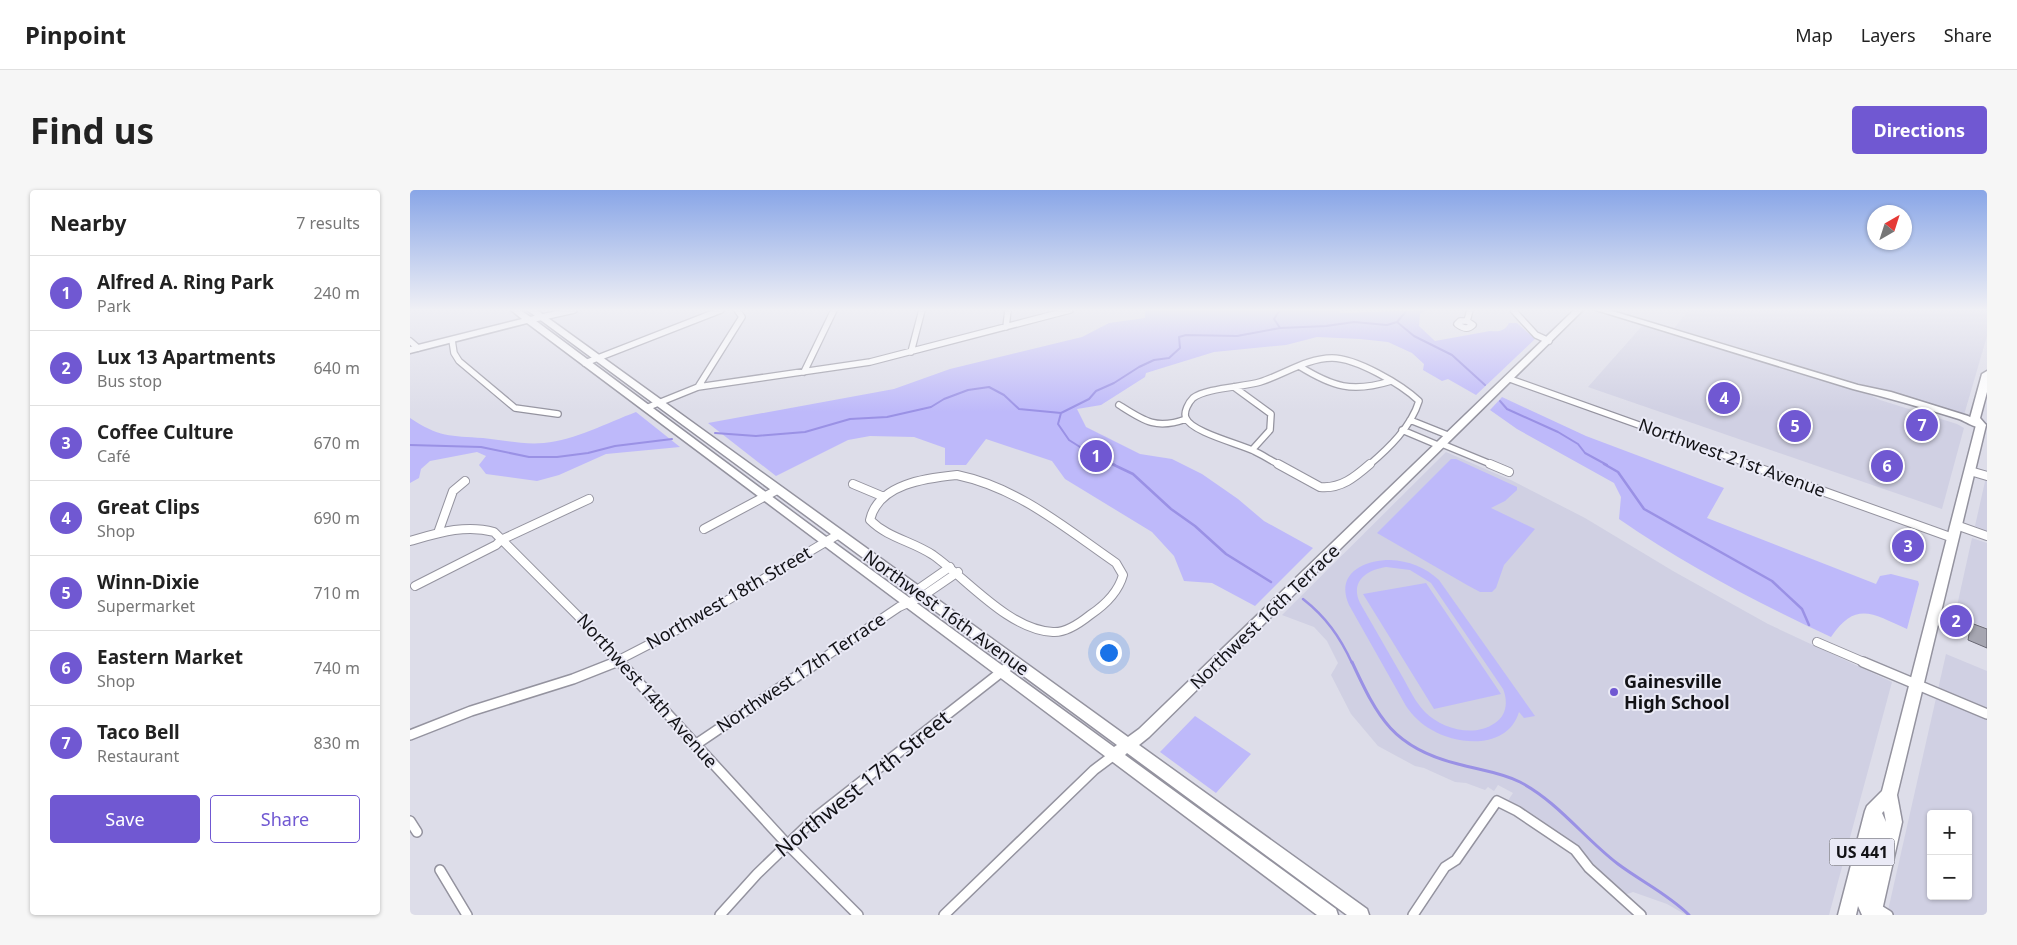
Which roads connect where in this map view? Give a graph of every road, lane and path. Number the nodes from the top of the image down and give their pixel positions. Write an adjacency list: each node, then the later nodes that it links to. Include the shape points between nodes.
1 (436, 344): 13 (main road)
2 (453, 344): 29 (street, via 458,361 515,408)
3 (561, 344): 17 (main road, Northwest 16th Avenue)
4 (577, 344): 16 (main road, Northwest 16th Avenue)
5 (634, 344): 16 (street)
6 (726, 344): 23 (street)
7 (818, 344): 19 (street)
8 (913, 344): 14 (street)
9 (942, 344): 14 (street)
10 (1546, 344): 21 (main road, Northwest 16th Terrace)
11 (1713, 344): 15 (main road)
12 (1723, 344): 15 (main road)
13 (414, 349)
14 (911, 352): 19 (street)
15 (1757, 357): 25 (main road)
16 (597, 358): 17 (street); 26 (main road, Northwest 16th Avenue)
17 (586, 363): 28 (main road, Northwest 16th Avenue)
18 (1299, 366): 22 (street, via 1349,389); 22 (street, via 1330,358 1344,359 1369,367); 24 (street, via 1259,382)
19 (804, 372): 23 (street)
20 (1987, 374): 32 (main road, US 441, via 1975,418)
21 (1510, 379): 34 (main road, Northwest 16th Terrace); 49 (street, Northwest 21st Avenue)
22 (1391, 382): 31 (street, via 1419,401)
23 (698, 387): 26 (street)
24 (1234, 387): 30 (street, via 1192,399 1185,412); 38 (street, via 1271,414 1272,428 1268,436)
25 (1856, 387): 32 (main road); 32 (main road)
26 (658, 403): 28 (street); 35 (main road, Northwest 16th Avenue)
27 (1119, 406): 30 (street, via 1148,423 1160,426)
28 (646, 408): 37 (main road, Northwest 16th Avenue)
29 (558, 414)
30 (1186, 419): 38 (street, via 1207,433)
31 (1410, 420): 33 (street); 34 (street)
32 (1985, 425): 39 (main road, US 441)
33 (1402, 430): 36 (street); 38 (street, via 1360,473 1330,488 1320,487)
34 (1450, 436): 36 (main road, Northwest 16th Terrace)
35 (714, 443): 37 (main road); 44 (main road, Northwest 16th Avenue)
36 (1441, 445): 40 (street); 69 (main road, Northwest 16th Terrace, via 1144,734)
37 (701, 449): 45 (main road, Northwest 16th Avenue)
38 (1252, 450)
39 (1970, 471): 41 (street); 49 (main road, US 441)
40 (1509, 472)
41 (1987, 476)
42 (465, 482): 50 (street, via 453,491)
43 (853, 484): 46 (street)
44 (777, 490): 45 (street); 51 (main road, Northwest 16th Avenue)
45 (765, 496): 48 (street); 55 (main road, Northwest 16th Avenue)
46 (884, 497): 56 (street, via 870,512 870,520 875,526 928,552); 57 (street, via 917,480 957,474 990,483 1037,508 1116,563 1123,575 1118,592 1080,623 1055,632 1022,624)
47 (589, 499): 53 (street)
48 (704, 530)
49 (1955, 532): 52 (street, Northwest 21st Avenue); 65 (main road, US 441)
50 (438, 534): 53 (street, Northwest 14th Avenue, via 482,528 494,532); 54 (street, Northwest 14th Avenue)
51 (839, 534): 55 (street, Northwest 18th Street); 59 (main road, Northwest 16th Avenue)
52 (1987, 536)
53 (501, 540): 58 (street); 62 (street, Northwest 14th Avenue, via 522,558)
54 (410, 541)
55 (825, 542): 60 (main road, Northwest 16th Avenue); 62 (street, Northwest 18th Street, via 679,629)
56 (950, 567): 57 (street); 59 (street)
57 (958, 572): 59 (street)
58 (415, 586)
59 (919, 593): 60 (street, Northwest 17th Terrace); 63 (main road, Northwest 16th Avenue)
60 (907, 602): 64 (main road, Northwest 16th Avenue); 68 (street, Northwest 17th Terrace)
61 (1817, 642): 65 (street)
62 (618, 661): 67 (street, Northwest 18th Street); 68 (street, Northwest 14th Avenue)
63 (1014, 662): 64 (street, Northwest 17th Street); 69 (main road, Northwest 16th Avenue)
64 (1002, 672): 70 (main road, Northwest 16th Avenue); 75 (street, Northwest 17th Street, via 815,818)
65 (1917, 684): 66 (street); 71 (main road, US 441)
66 (1987, 714)
67 (410, 735)
68 (695, 745): 75 (street, Northwest 14th Avenue)
69 (1128, 745): 70 (main road, Northwest 16th Terrace); 76 (main road, Northwest 16th Avenue)
70 (1114, 755): 78 (main road, Northwest 16th Avenue); 83 (street, Northwest 16th Terrace, via 1094,770)
71 (1889, 795): 72 (main road); 79 (main road, US 441, via 1894,822)
72 (1873, 811): 79 (main road, via 1880,833 1865,901); 88 (main road, US 441)
73 (410, 820): 74 (street)
74 (417, 832)
75 (787, 844): 81 (street, Northwest 17th Street); 82 (street, Northwest 14th Avenue)
76 (1285, 860): 78 (main road); 85 (main road, Northwest 16th Avenue)
77 (440, 870): 80 (street)
78 (1272, 872): 84 (main road, Northwest 16th Avenue)
79 (1876, 913)
80 (467, 915)
81 (720, 915)
82 (858, 915)
83 (944, 915)
84 (1330, 915)
85 (1361, 915)
86 (1413, 915): 87 (street, via 1497,801 1575,850 1589,868)
87 (1641, 915)
88 (1846, 915)

